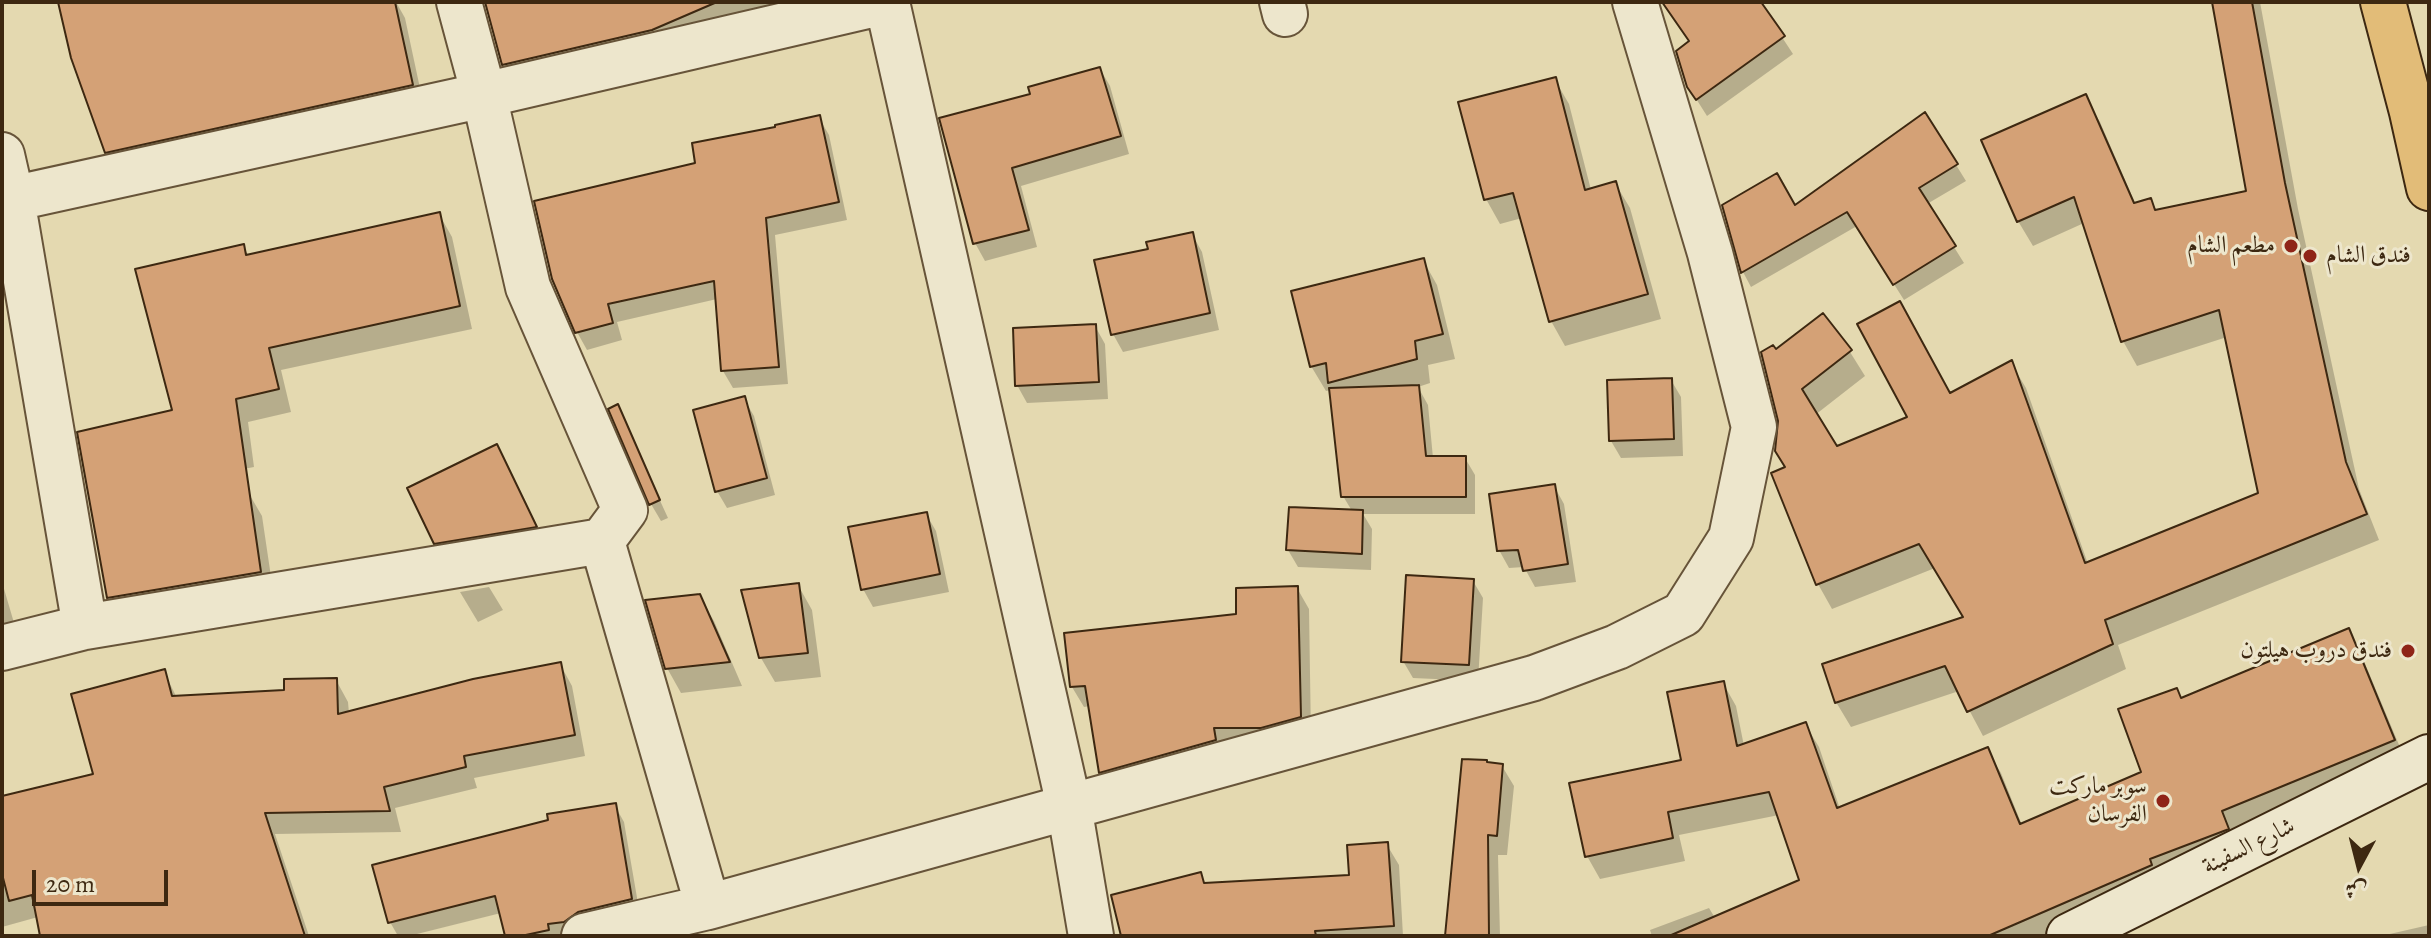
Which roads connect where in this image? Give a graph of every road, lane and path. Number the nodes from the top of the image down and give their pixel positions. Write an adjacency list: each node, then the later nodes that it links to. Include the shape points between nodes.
1 (459, 2): 5 (street)
2 (886, 2): 5 (street); 14 (street)
3 (1635, 2): 14 (street, via 1710,253 1754,427 1731,538 1683,614 1617,647 1534,678)
4 (2383, 2): 6 (highway)
5 (484, 95): 9 (street); 10 (street, via 528,287 625,510)
6 (2421, 110): 8 (highway)
7 (2, 155): 9 (street)
8 (2429, 188)
9 (7, 200): 11 (street)
10 (602, 541): 11 (street); 15 (street)
11 (85, 627): 12 (street)
12 (2, 648)
13 (2429, 757): 18 (street, شارع السفينة)
14 (1069, 806): 15 (street); 17 (street)
15 (708, 907): 16 (street)
16 (584, 936)
17 (1091, 936)
18 (2069, 936)

